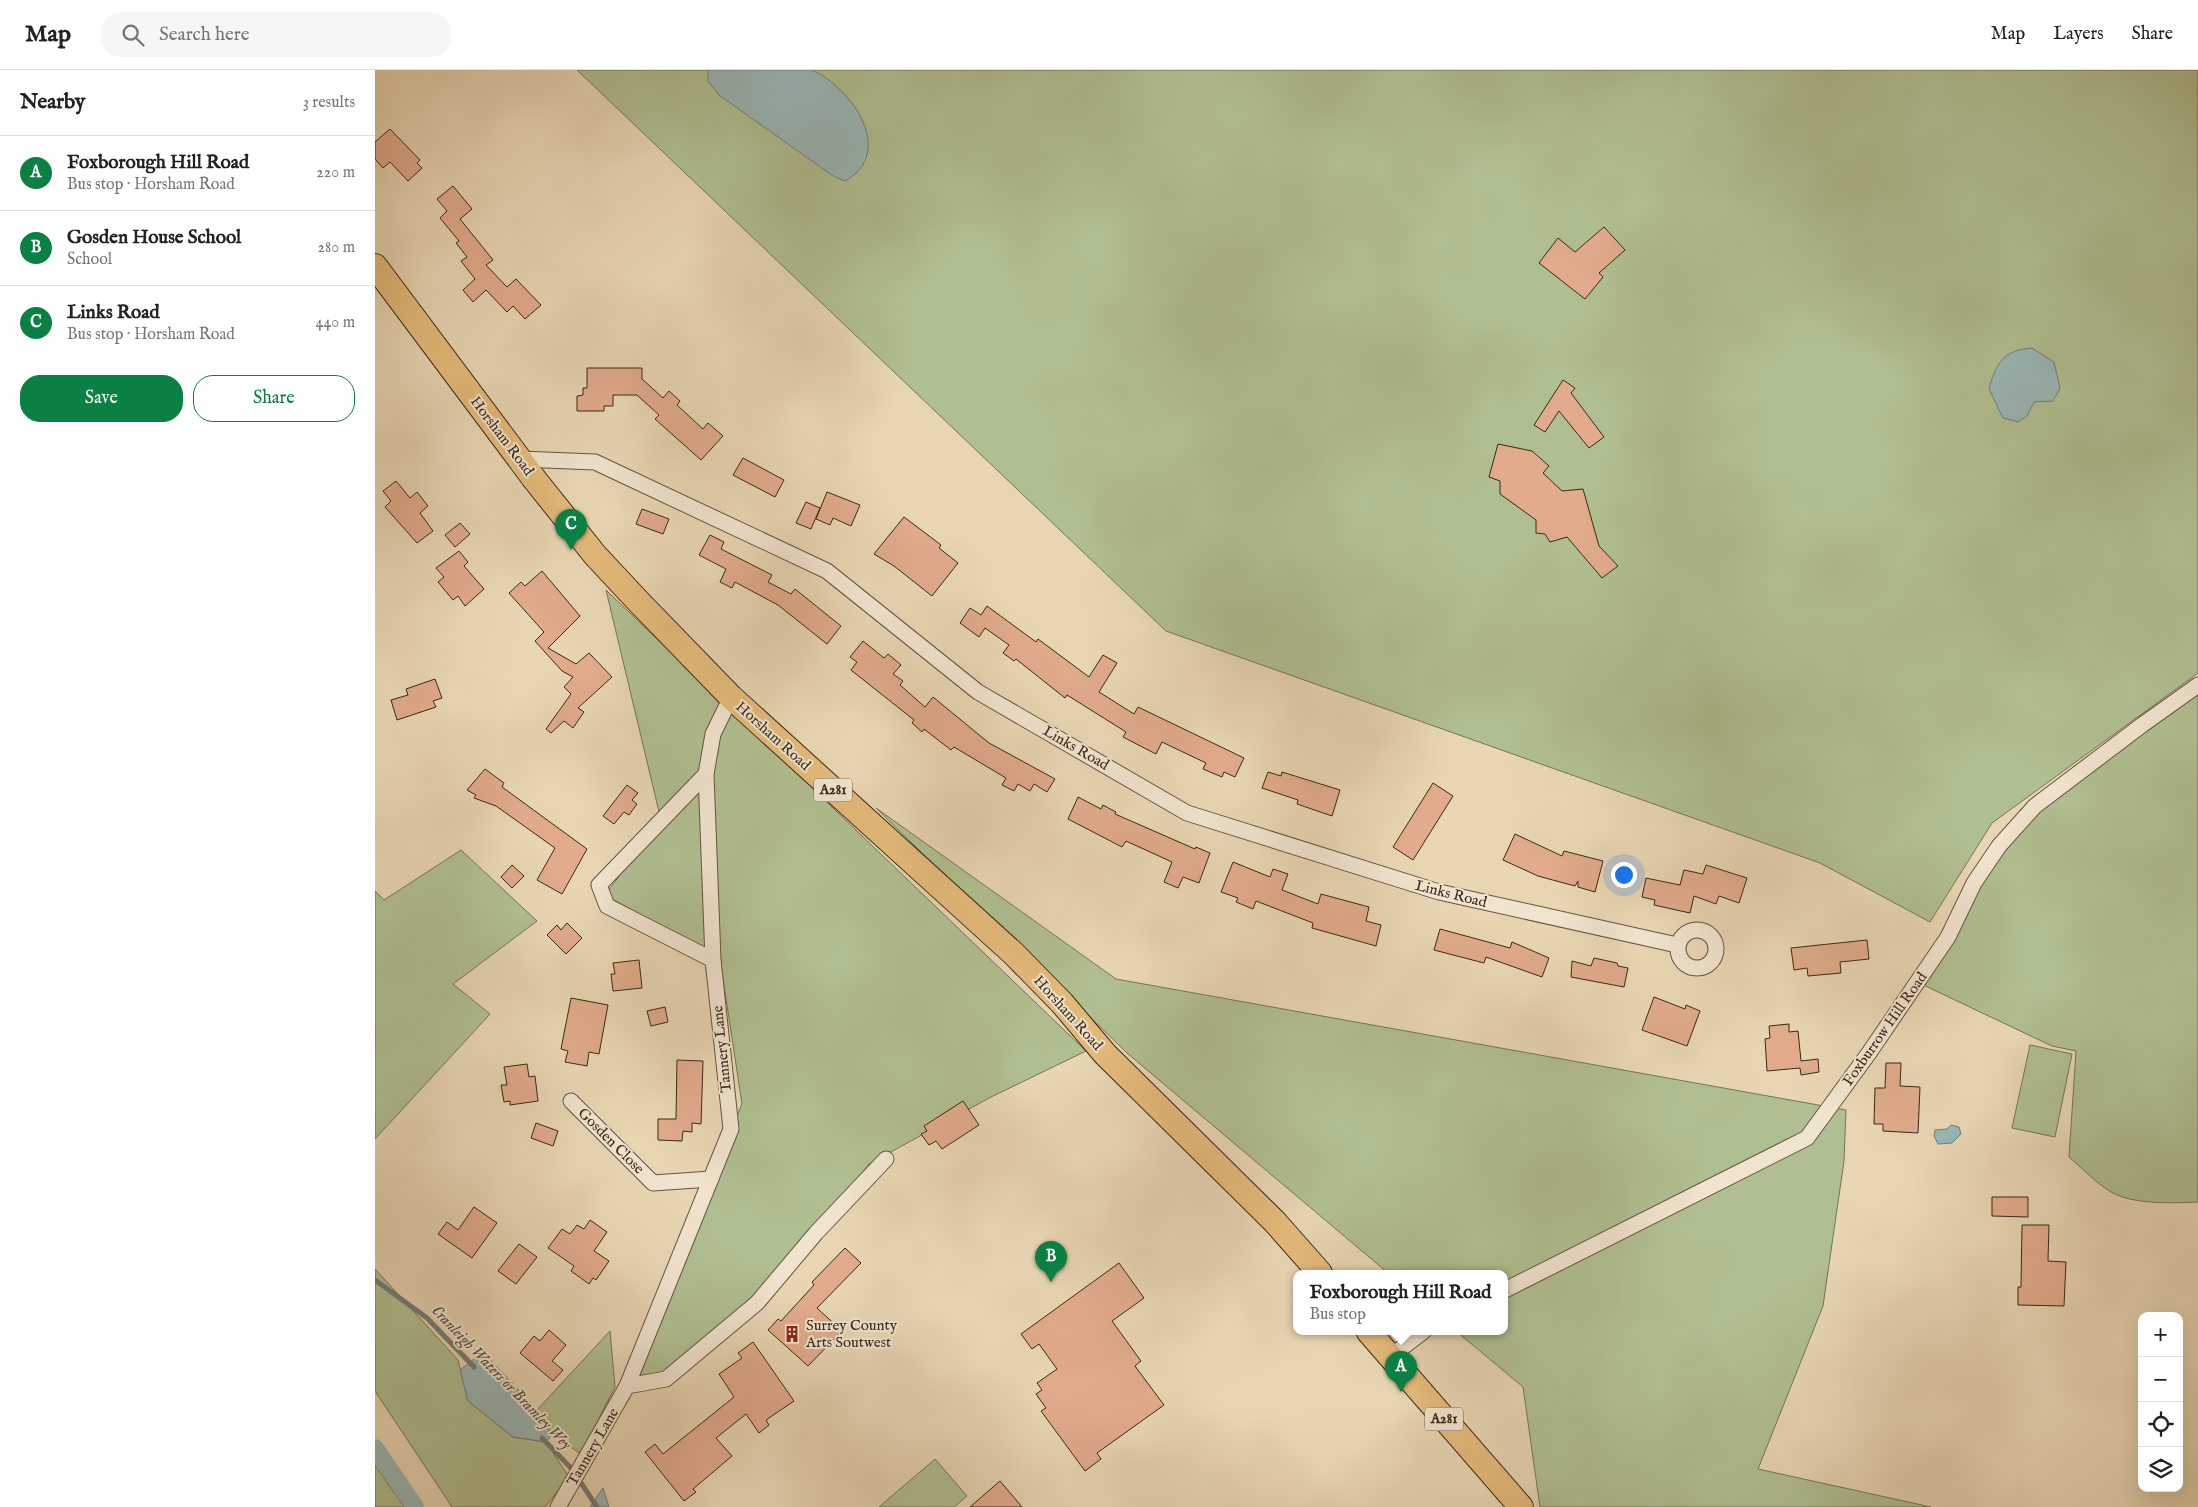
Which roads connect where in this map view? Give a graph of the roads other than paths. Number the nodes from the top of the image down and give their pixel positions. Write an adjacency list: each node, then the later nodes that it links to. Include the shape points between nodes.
1 (375, 266): 2 (main road, Horsham Road / A281)
2 (520, 459): 4 (main road, Horsham Road / A281, via 595,555); 6 (street, Links Road, via 595,462 827,571 978,692 1187,813 1439,892)
3 (2198, 686): 12 (street, Foxburrow Hill Road, via 2035,806 1999,846 1974,883 1948,937 1865,1060 1807,1138)
4 (731, 697): 5 (street, Tannery Lane, via 713,734); 11 (main road, Horsham Road / A281, via 1014,954 1062,1002 1105,1054 1275,1222)
5 (705, 774): 7 (street, Tannery Lane); 7 (street, via 599,885 607,906)
6 (1677, 944)
7 (713, 960): 10 (street, Tannery Lane, via 731,1129)
8 (571, 1101): 10 (street, Gosden Close, via 653,1183)
9 (886, 1159): 16 (street, via 816,1232 757,1304 666,1379)
10 (711, 1179): 16 (street, Tannery Lane)
11 (1317, 1270)
12 (1508, 1288)
13 (1371, 1335): 15 (main road, A281)
14 (1419, 1335): 15 (street)
15 (1390, 1357): 18 (main road, A281)
16 (627, 1386): 17 (street, Tannery Lane)
17 (558, 1507)
18 (1521, 1507)

